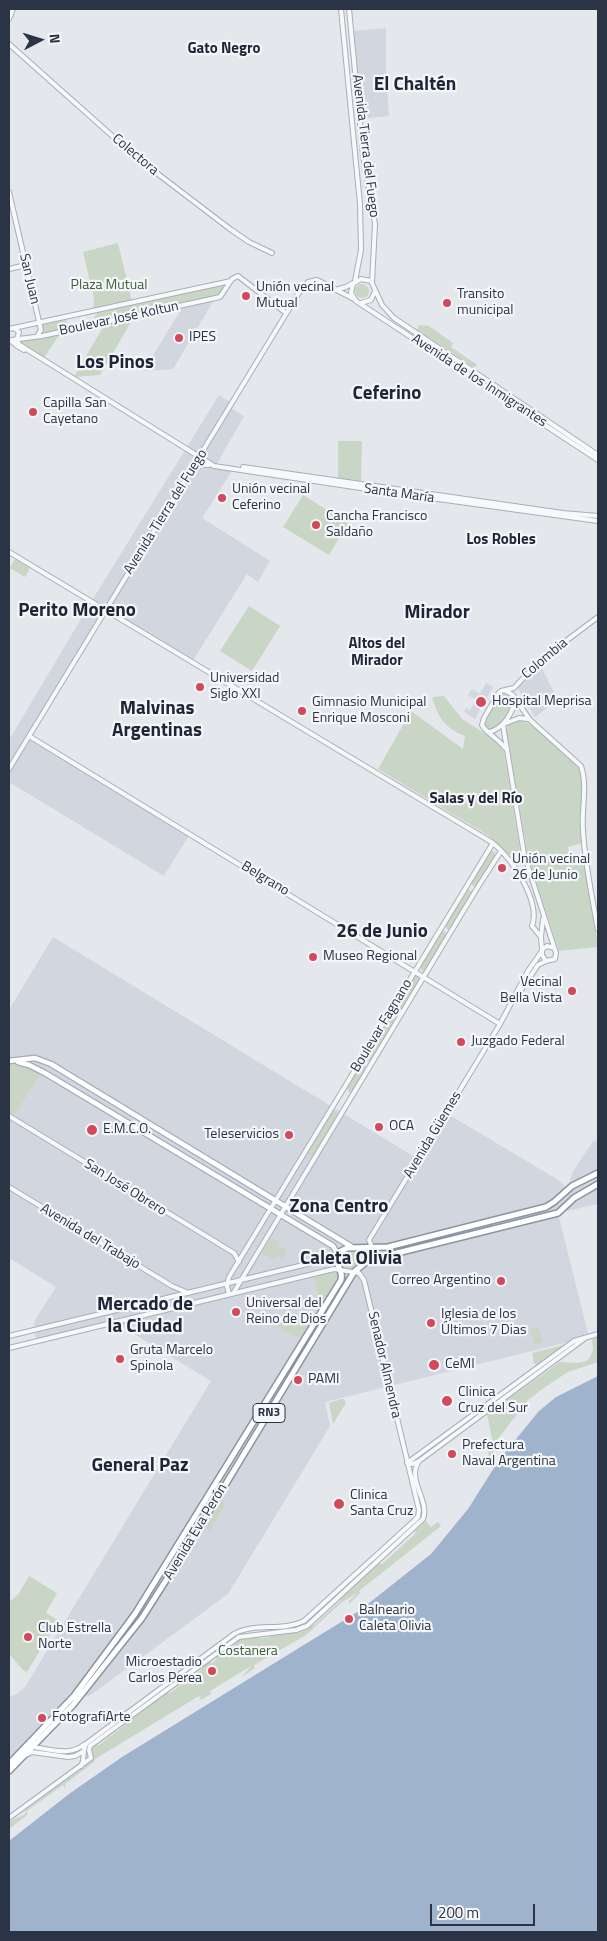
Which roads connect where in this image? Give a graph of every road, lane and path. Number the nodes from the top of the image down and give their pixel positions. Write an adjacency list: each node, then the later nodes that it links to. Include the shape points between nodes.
1 (13, 9): 4 (street)
2 (341, 9): 11 (street, Avenida Tierra del Fuego, via 360,204 361,250)
3 (349, 9): 12 (street, Avenida Tierra del Fuego, via 363,155 375,224)
4 (9, 19)
5 (9, 44): 7 (street, Colectora, via 138,158 230,229)
6 (9, 192): 8 (street, San Juan)
7 (272, 253)
8 (26, 265): 9 (street); 19 (street, San Juan)
9 (9, 269)
10 (231, 281): 17 (street, via 238,276); 19 (street, Boulevar José Koltun); 21 (street, Boulevar José Koltun, via 220,297)
11 (355, 282): 12 (street, via 364,279); 13 (street); 15 (street, via 351,290)
12 (372, 283): 14 (street)
13 (334, 290): 15 (street, Avenida Tierra del Fuego); 17 (street, Avenida Tierra del Fuego, via 317,280 310,280)
14 (375, 290): 16 (street, via 371,300); 25 (street, Avenida de los Inmigrantes, via 384,308 396,320)
15 (354, 299): 16 (street)
16 (359, 302): 27 (street, Avenida de los Inmigrantes)
17 (286, 312): 26 (street, Avenida Tierra del Fuego)
18 (9, 322): 20 (street)
19 (39, 324): 20 (street, Boulevar José Koltun); 21 (street, San Juan, via 41,332)
20 (11, 329): 22 (street, via 19,332)
21 (37, 336): 22 (street, Boulevar José Koltun)
22 (17, 339): 23 (street, Boulevar José Koltun); 24 (street, Santa María)
23 (10, 340): 24 (street, Santa María)
24 (31, 352): 26 (street, Santa María)
25 (598, 455)
26 (201, 458): 28 (street, Santa María); 29 (street, Avenida Tierra del Fuego); 30 (street, Santa María, via 217,464)
27 (598, 460)
28 (214, 466): 29 (street, via 203,465); 31 (street, Santa María)
29 (192, 470): 33 (street, Avenida Tierra del Fuego)
30 (598, 516)
31 (598, 521)
32 (9, 552): 33 (street)
33 (106, 610): 40 (street, Avenida Tierra del Fuego); 43 (street)
34 (598, 617): 35 (street, Colombia, via 539,661 514,688)
35 (506, 691): 36 (street); 39 (street, Colombia, via 498,694 483,720 482,727)
36 (515, 698): 37 (street); 38 (street)
37 (530, 720): 38 (street, via 519,718); 46 (street, via 581,766 584,845)
38 (503, 725): 39 (street); 41 (street)
39 (489, 732): 41 (street)
40 (29, 736): 42 (street, Avenida Tierra del Fuego); 52 (street, Belgrano)
41 (506, 750): 45 (street, via 524,854)
42 (9, 769)
43 (493, 843): 44 (street); 52 (street, Boulevar Fagnano)
44 (501, 852): 47 (street, via 519,875 531,899 535,915 532,926); 53 (street, Boulevar Fagnano)
45 (544, 916): 47 (street); 48 (street)
46 (598, 930)
47 (540, 933): 48 (street); 50 (street)
48 (551, 938): 49 (street)
49 (554, 948): 50 (street, via 547,946); 51 (street, via 556,958)
50 (542, 950): 51 (street); 54 (street, Avenida Güemes)
51 (546, 961): 54 (street, Avenida Güemes, via 538,966)
52 (415, 971): 53 (street, Belgrano); 64 (street, Boulevar Fagnano)
53 (424, 978): 54 (street, Belgrano); 65 (street, Boulevar Fagnano)
54 (501, 1022): 69 (street, Avenida Güemes, via 368,1240)
55 (32, 1058): 56 (main road); 57 (main road, via 30,1062); 64 (main road, via 51,1064)
56 (9, 1061): 57 (main road)
57 (36, 1068): 66 (main road)
58 (9, 1116): 71 (street, San José Obrero, via 234,1254)
59 (598, 1173): 60 (highway)
60 (583, 1180): 63 (highway, via 584,1187); 69 (highway, via 552,1204)
61 (598, 1184): 63 (highway, RN3)
62 (9, 1187): 78 (street, Avenida del Trabajo, via 180,1291)
63 (589, 1189): 73 (highway, RN3, via 558,1213 373,1259)
64 (276, 1201): 65 (main road); 66 (street, Boulevar Fagnano)
65 (285, 1207): 67 (street, Boulevar Fagnano); 68 (main road)
66 (271, 1209): 67 (main road); 71 (street, Boulevar Fagnano)
67 (280, 1215): 70 (main road, via 333,1246); 75 (street, Boulevar Fagnano)
68 (352, 1247): 69 (highway); 70 (highway)
69 (374, 1248)
70 (337, 1252): 72 (highway, RN3); 75 (street, via 330,1258)
71 (239, 1262): 74 (street, Boulevar Fagnano)
72 (340, 1270): 73 (street); 79 (street); 92 (highway, Avenida Eva Perón / RN3, via 341,1280)
73 (354, 1272): 85 (street, Senador Almendra, via 364,1280); 93 (highway, Avenida Eva Perón / RN3)
74 (229, 1278): 76 (street); 77 (street)
75 (242, 1280): 76 (street); 79 (street, Boulevar Fagnano)
76 (227, 1283): 77 (street); 79 (street)
77 (218, 1286): 78 (street)
78 (191, 1292): 81 (street)
79 (231, 1294): 83 (street)
80 (598, 1334): 82 (street)
81 (9, 1336)
82 (586, 1338): 84 (street); 85 (street, via 574,1341)
83 (9, 1348)
84 (419, 1461): 85 (street); 86 (street, via 415,1475)
85 (409, 1464): 87 (street)
86 (424, 1511): 87 (street); 89 (street)
87 (419, 1512): 88 (street)
88 (416, 1519): 89 (street); 91 (street)
89 (420, 1524): 90 (street)
90 (377, 1562): 91 (street); 95 (street, via 307,1626 239,1637)
91 (367, 1563): 95 (street, via 304,1621 296,1625 237,1632)
92 (162, 1572): 93 (highway, via 155,1587); 94 (highway, Avenida Eva Perón / RN3, via 94,1670)
93 (160, 1590): 96 (highway, Avenida Eva Perón / RN3, via 79,1698)
94 (38, 1734): 96 (highway); 98 (highway, Avenida Eva Perón / RN3)
95 (89, 1744): 96 (street, via 68,1752); 97 (street); 101 (street, via 90,1758)
96 (31, 1749): 98 (highway, Avenida Eva Perón / RN3); 99 (street)
97 (83, 1752): 99 (street); 101 (street)
98 (21, 1755): 100 (highway, Avenida Eva Perón / RN3); 102 (highway, Avenida Eva Perón / RN3)
99 (74, 1756): 101 (street, via 81,1761)
100 (9, 1764)
101 (81, 1766): 103 (street)
102 (9, 1771)
103 (9, 1818)

